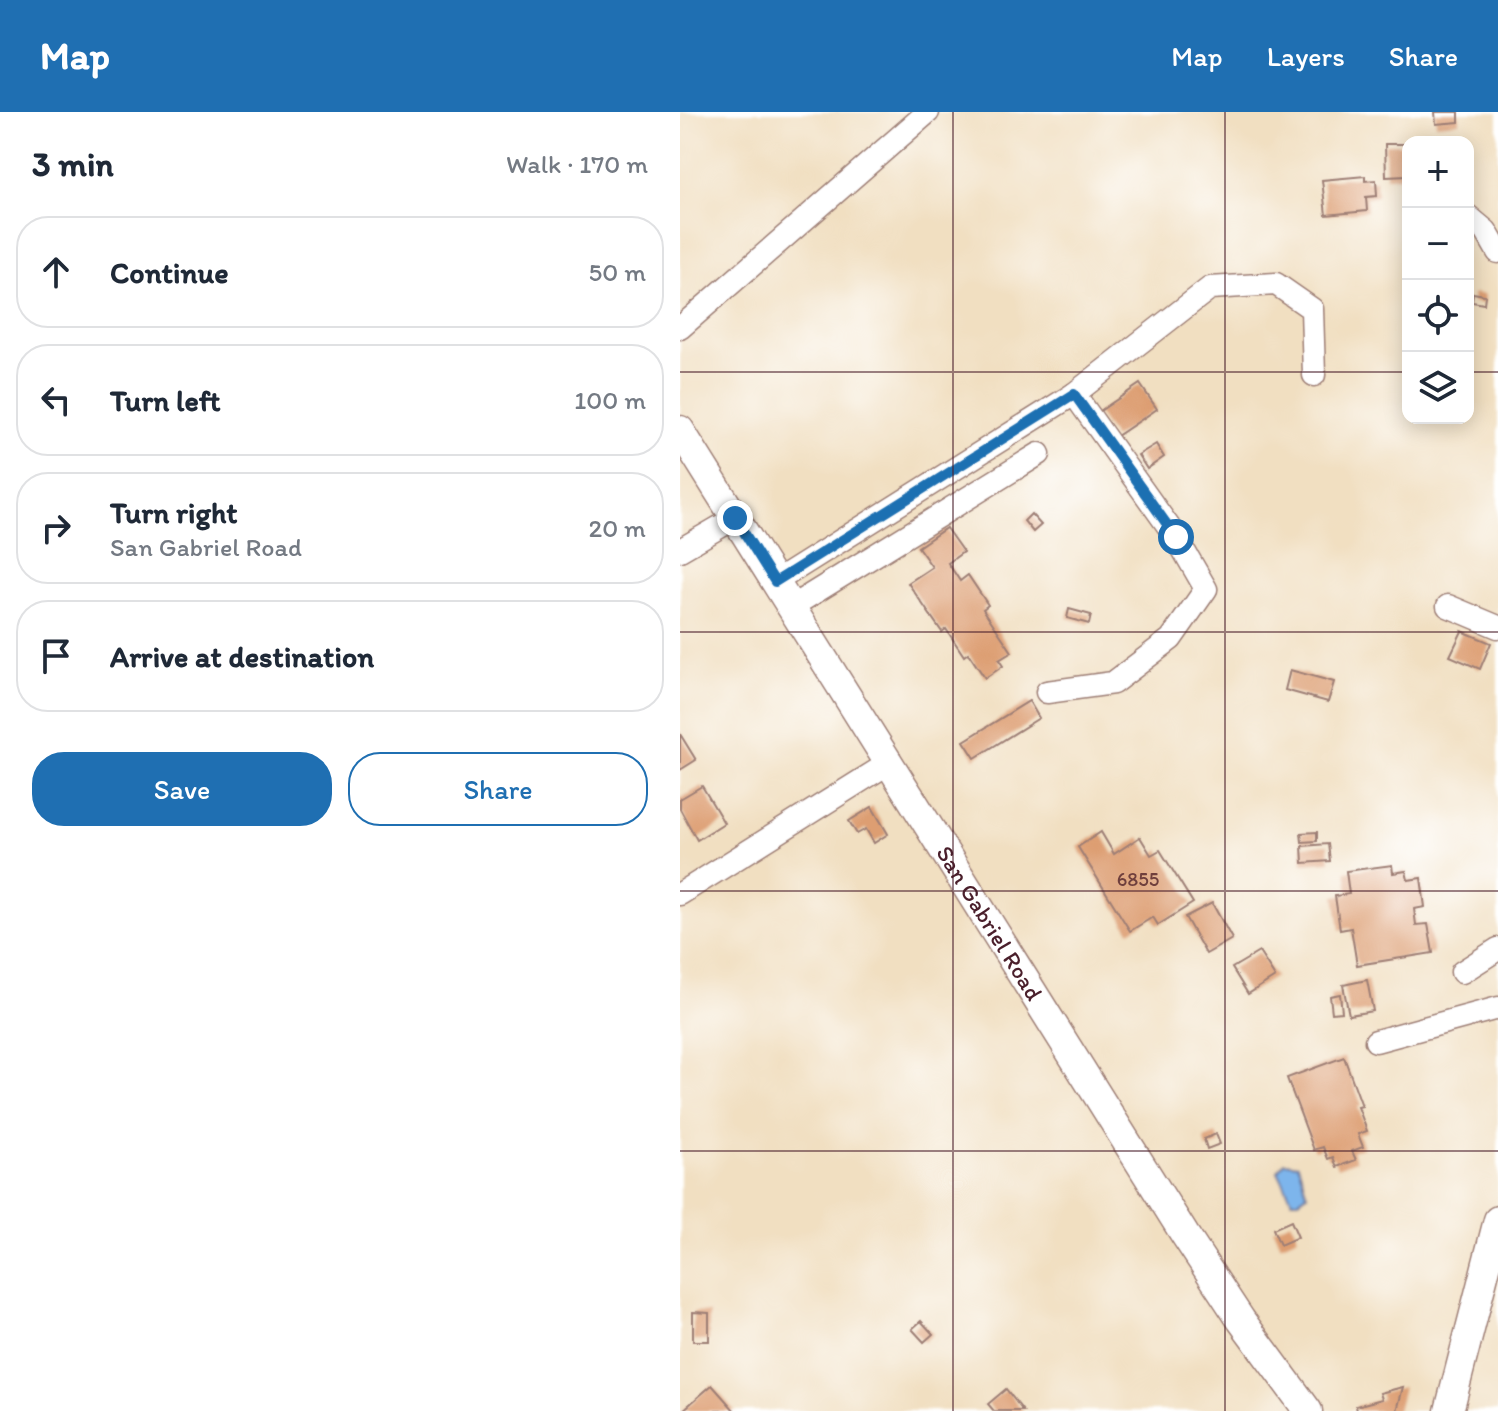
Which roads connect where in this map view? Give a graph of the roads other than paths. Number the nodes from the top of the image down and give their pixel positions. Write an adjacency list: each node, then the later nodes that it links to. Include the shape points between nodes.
1 (928, 112): 4 (street)
2 (1474, 221): 3 (street)
3 (1498, 252)
4 (680, 328)
5 (1314, 375): 6 (street, via 1312,309 1276,284 1210,288)
6 (1074, 394): 11 (street); 15 (street, via 1176,537 1206,589 1171,639 1113,683)
7 (680, 430): 9 (street, San Gabriel Road)
8 (1039, 454): 13 (street)
9 (735, 518): 10 (street); 11 (street, San Gabriel Road)
10 (680, 550)
11 (775, 582): 13 (street, San Gabriel Road)
12 (1448, 606): 14 (street)
13 (791, 607): 16 (street, San Gabriel Road)
14 (1498, 627)
15 (1047, 692)
16 (889, 763): 17 (street); 23 (street, San Gabriel Road, via 1185,1235)
17 (680, 894)
18 (1498, 949): 19 (street)
19 (1462, 972)
20 (1498, 1008): 21 (street)
21 (1376, 1041)
22 (1498, 1220): 24 (street)
23 (1308, 1411)
24 (1449, 1411)

